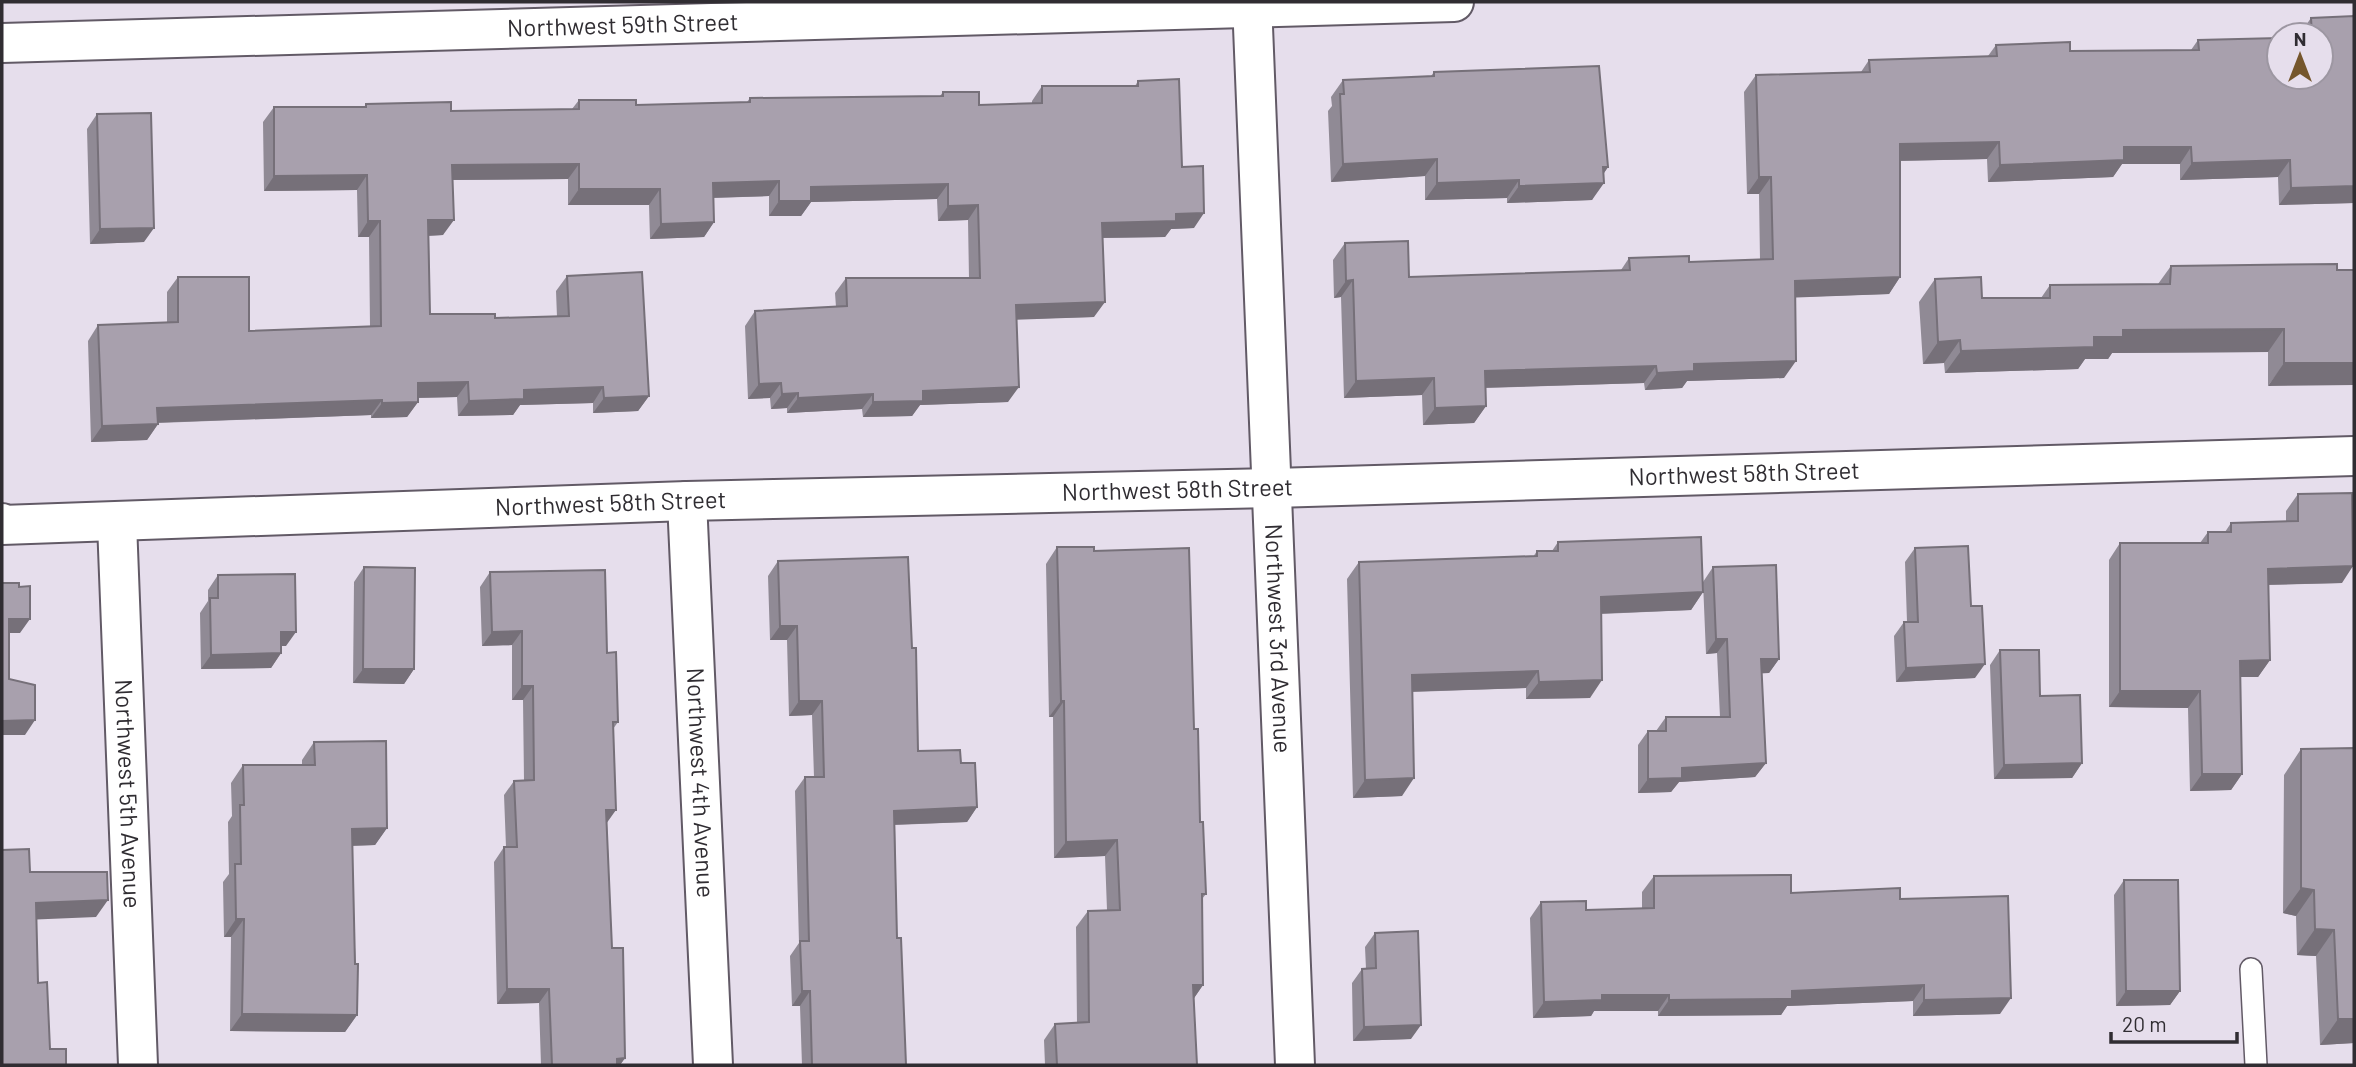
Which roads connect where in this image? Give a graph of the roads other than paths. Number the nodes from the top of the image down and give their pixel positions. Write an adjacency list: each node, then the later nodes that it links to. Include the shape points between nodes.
1 (1454, 2): 2 (street, Northwest 59th Street)
2 (1252, 5): 3 (street, Northwest 59th Street); 5 (street, Northwest 3rd Avenue)
3 (2, 43)
4 (2354, 456): 5 (street, Northwest 58th Street)
5 (1274, 488): 6 (street, Northwest 58th Street); 12 (street, Northwest 3rd Avenue)
6 (687, 501): 7 (street, Northwest 58th Street); 11 (street, Northwest 4th Avenue)
7 (117, 523): 8 (street, Northwest 58th Street); 10 (street, Northwest 5th Avenue)
8 (2, 524)
9 (2251, 969): 13 (lane)
10 (138, 1065)
11 (713, 1065)
12 (1296, 1065)
13 (2256, 1065)

